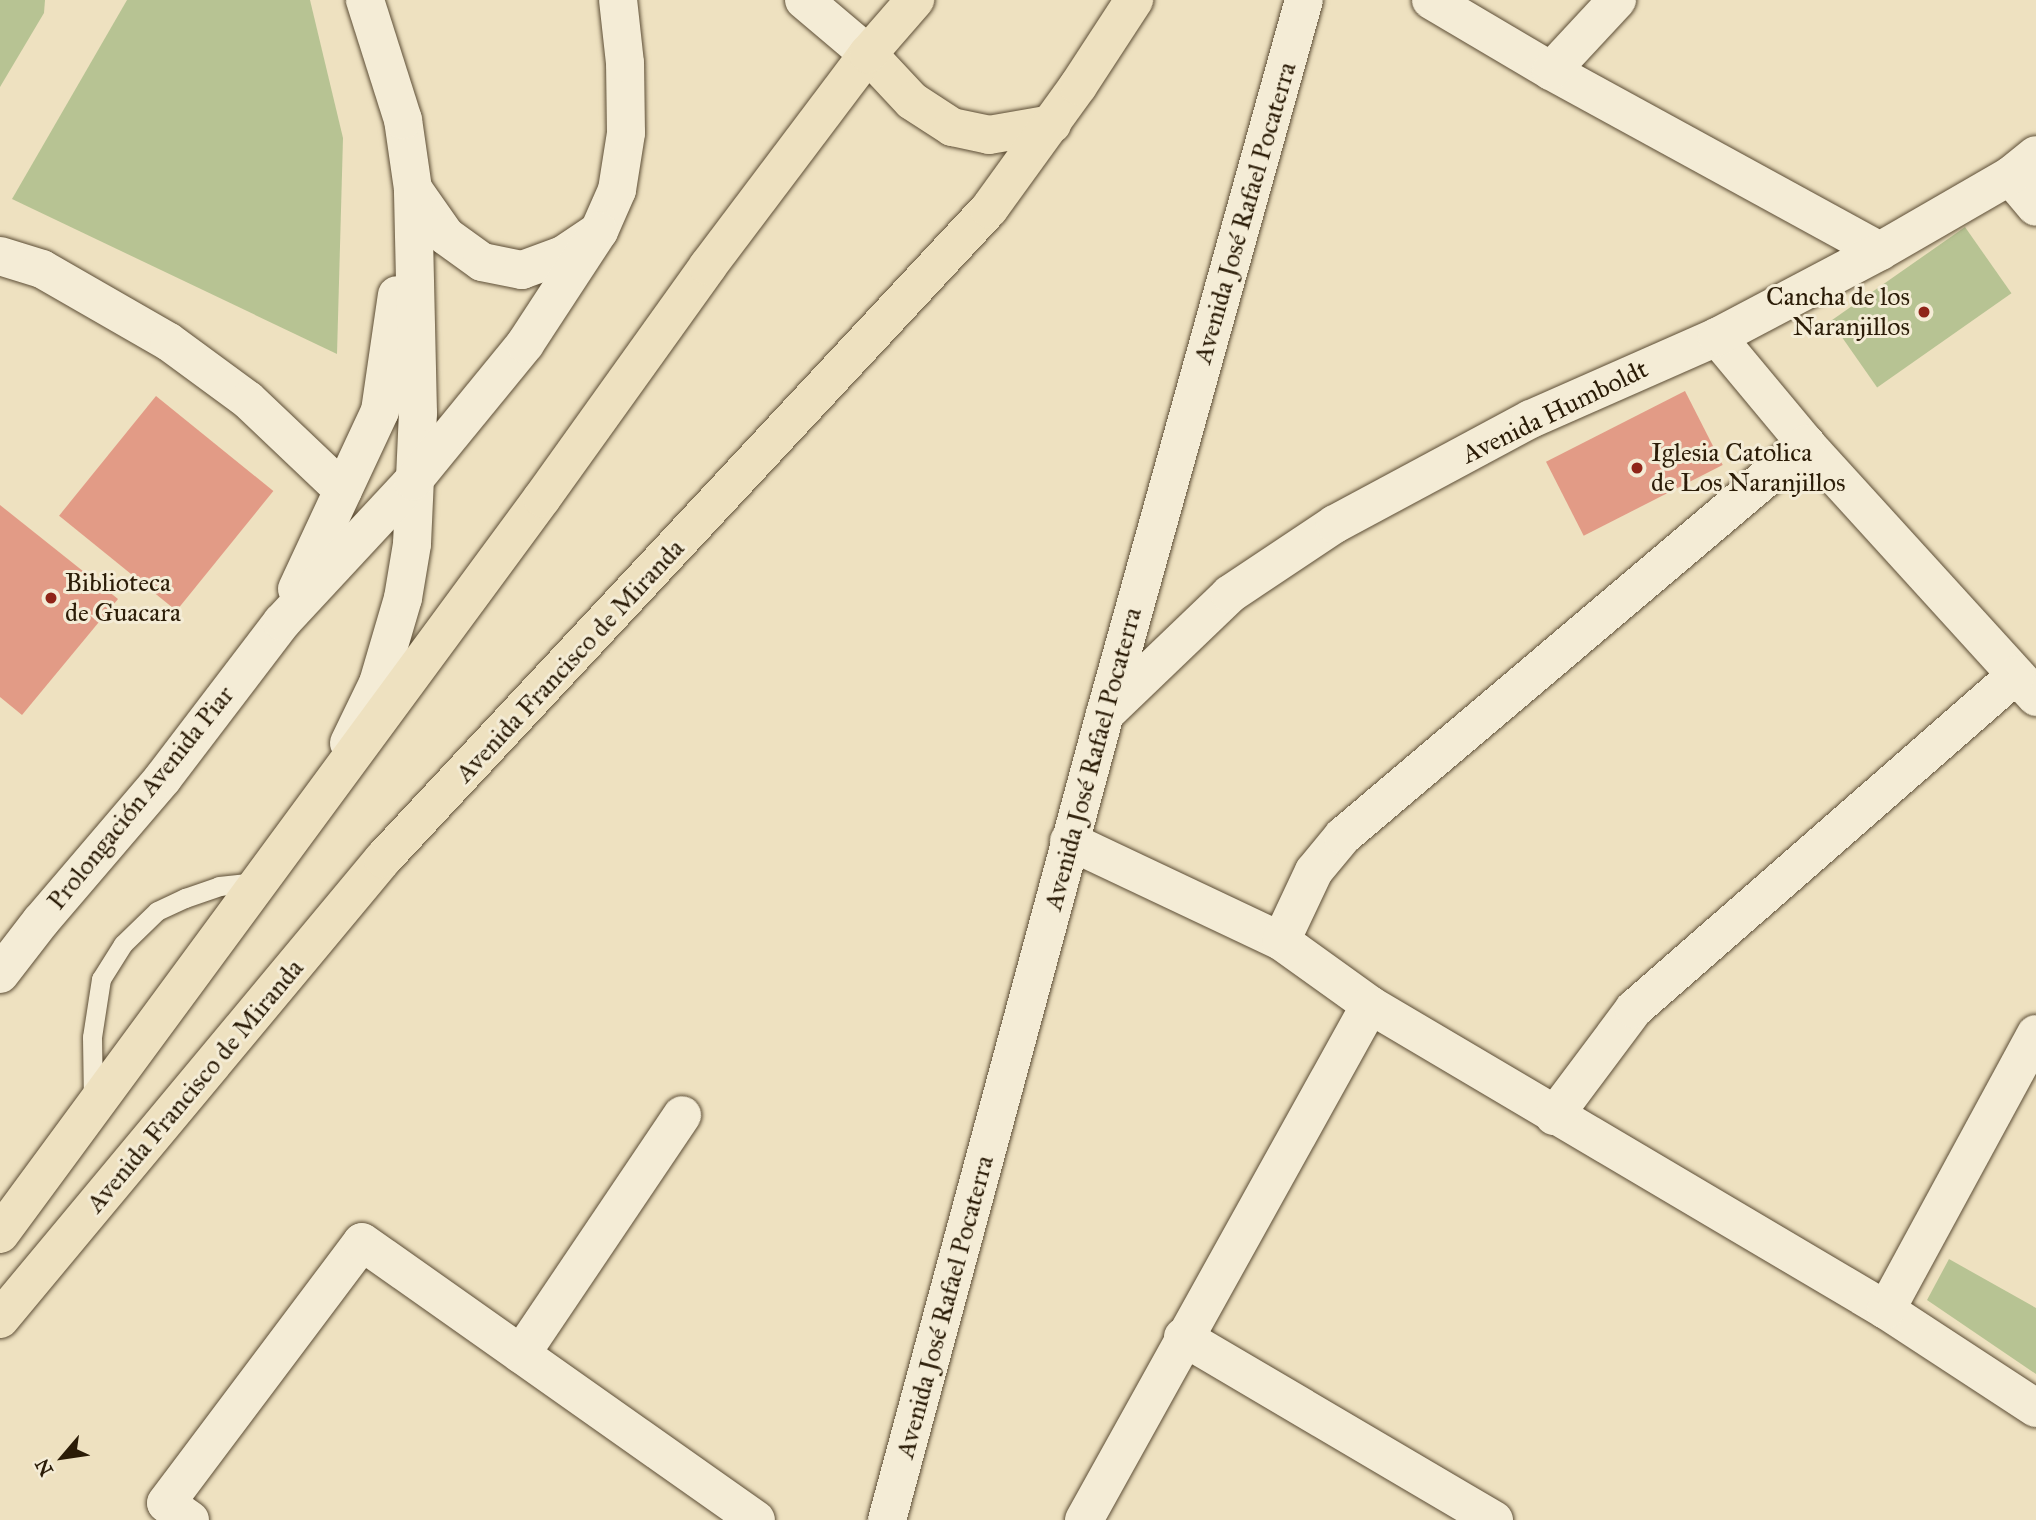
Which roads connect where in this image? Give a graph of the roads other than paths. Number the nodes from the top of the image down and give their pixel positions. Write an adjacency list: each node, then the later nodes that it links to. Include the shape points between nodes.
1 (365, 0): 13 (street, via 403,120)
2 (618, 0): 15 (street, via 626,133 617,190)
3 (804, 0): 9 (street)
4 (1134, 0): 11 (main road, Avenida Francisco de Miranda)
5 (1304, 0): 24 (street, Avenida José Rafael Pocaterra)
6 (1431, 0): 10 (street)
7 (1616, 0): 10 (street)
8 (902, 3): 9 (main road)
9 (868, 54): 11 (main road, via 912,101 952,127 989,135); 25 (main road)
10 (1551, 71): 16 (street)
11 (1052, 124): 37 (main road, Avenida Francisco de Miranda, via 989,209 383,859)
12 (2023, 165): 14 (street); 16 (street, Avenida Humboldt)
13 (413, 189): 15 (street, via 446,236 482,262 522,270 563,255); 20 (street, via 418,413); 21 (street, via 380,411)
14 (2036, 206)
15 (599, 231): 20 (street, via 525,344)
16 (1880, 251): 18 (street, Avenida Humboldt)
17 (0, 256): 21 (street, via 41,269 169,342 247,400)
18 (1717, 337): 19 (street); 24 (street, Avenida Humboldt, via 1531,419 1335,524 1230,594)
19 (1806, 444): 23 (street); 28 (street, via 1343,836 1314,871)
20 (413, 481): 22 (street); 25 (street, via 412,544 404,598 378,683)
21 (343, 490): 22 (street)
22 (282, 622): 29 (street, Prolongación Avenida Piar, via 163,778)
23 (2026, 686): 34 (street, via 1634,1009)
24 (1104, 714): 26 (street, Avenida José Rafael Pocaterra)
25 (314, 806): 27 (main road)
26 (1069, 841): 28 (street); 43 (street, Avenida José Rafael Pocaterra)
27 (257, 882): 32 (main road); 32 (lane, via 219,886 185,898 157,911 123,944 101,979 92,1037)
28 (1281, 941): 30 (street)
29 (0, 974)
30 (1370, 1005): 34 (street); 38 (street)
31 (2036, 1034): 36 (street)
32 (93, 1110): 35 (main road)
33 (682, 1115): 39 (street)
34 (1554, 1116): 36 (street)
35 (0, 1234)
36 (1886, 1310): 40 (street)
37 (0, 1320)
38 (1183, 1337): 44 (street); 45 (street)
39 (521, 1354): 41 (street, via 362,1242 166,1503); 42 (street)
40 (2036, 1408)
41 (190, 1520)
42 (756, 1520)
43 (887, 1520)
44 (1084, 1520)
45 (1494, 1520)

